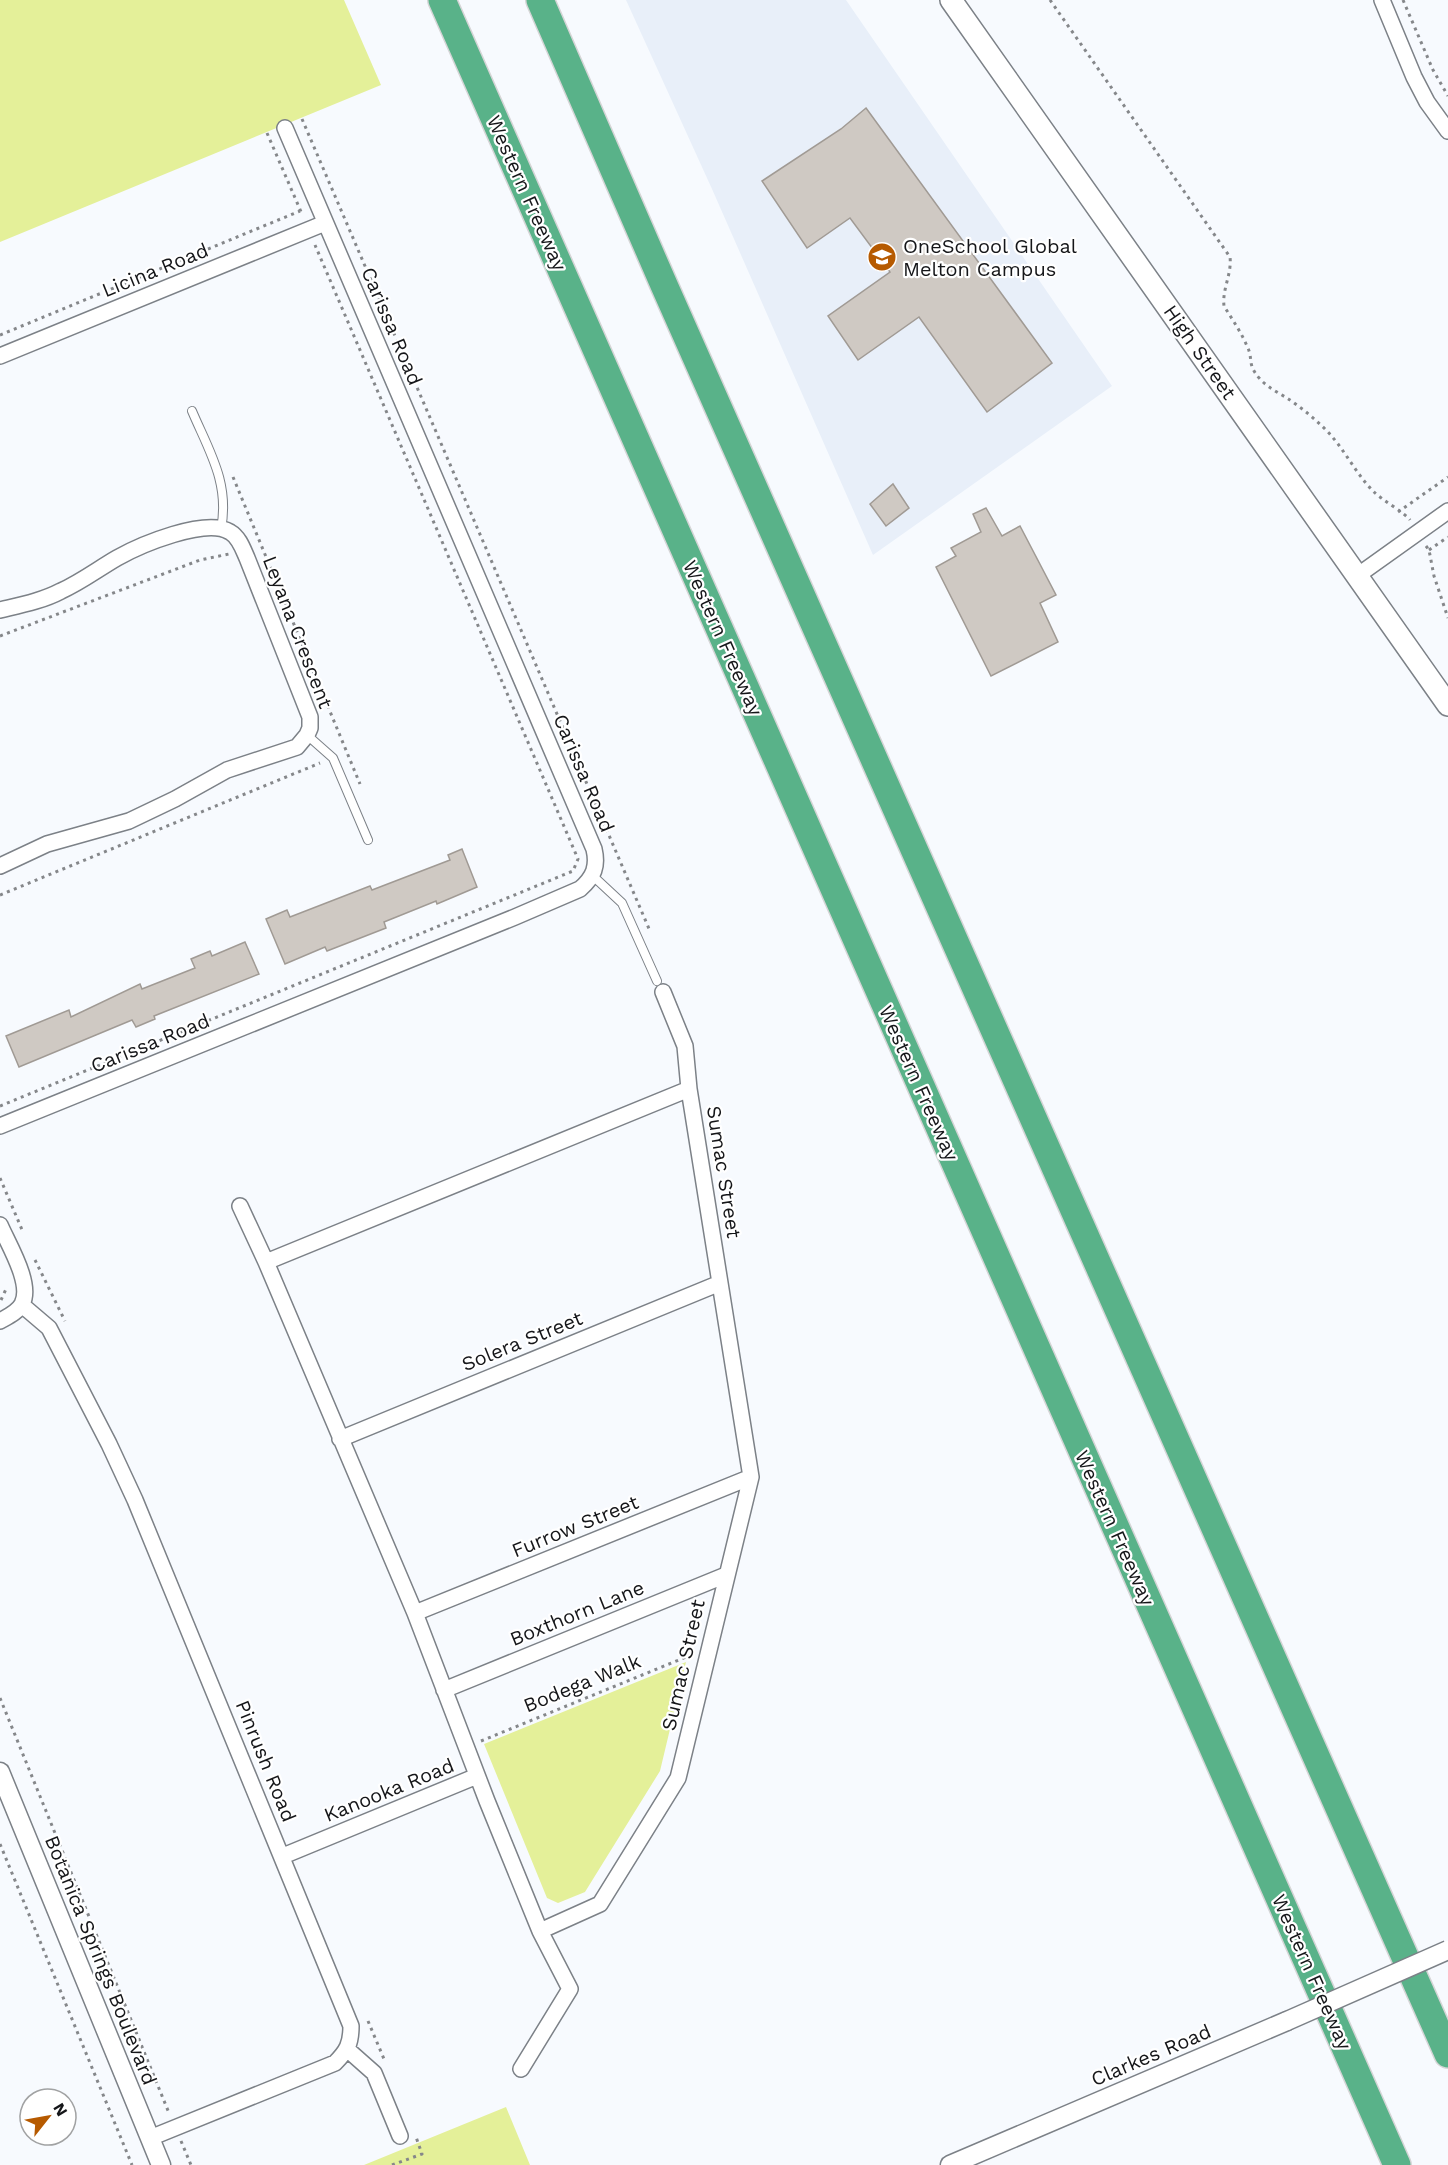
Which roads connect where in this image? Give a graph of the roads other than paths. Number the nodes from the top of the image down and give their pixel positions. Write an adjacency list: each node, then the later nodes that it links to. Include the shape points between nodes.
1 (442, 0): 45 (highway, Western Freeway)
2 (540, 0): 39 (highway)
3 (951, 0): 12 (main road, High Street)
4 (1382, 0): 6 (street, via 1414,77)
5 (285, 128): 7 (street, Carissa Road)
6 (1448, 131)
7 (325, 223): 8 (street, Licina Road); 18 (street, Carissa Road, via 594,849)
8 (0, 356)
9 (192, 411): 11 (lane, via 223,487)
10 (1448, 511): 12 (street)
11 (221, 529): 13 (street, via 206,528 142,546 61,591 36,602); 15 (street, Leyana Crescent, via 234,535 247,558 306,702 310,717)
12 (1357, 576): 14 (main road, High Street)
13 (0, 610)
14 (1448, 705)
15 (307, 735): 16 (lane, via 333,758); 17 (street, Leyana Crescent, via 297,747 227,770 136,818 47,844)
16 (368, 840)
17 (0, 866)
18 (592, 876): 19 (lane, via 615,895 627,912); 21 (street, Carissa Road, via 580,889 515,917)
19 (660, 987): 20 (street, via 685,1046)
20 (689, 1089): 24 (street, Sumac Street); 25 (street, Sumac Street)
21 (0, 1126)
22 (240, 1206): 24 (street)
23 (0, 1225): 26 (street, via 24,1280)
24 (266, 1262): 28 (street)
25 (720, 1283): 28 (street, Solera Street); 29 (street, Sumac Street)
26 (22, 1305): 27 (street); 35 (street, Pinrush Road, via 49,1328 109,1444)
27 (0, 1321)
28 (340, 1439): 31 (street)
29 (751, 1477): 30 (street, Sumac Street); 31 (street, Furrow Street)
30 (726, 1575): 32 (street, Boxthorn Lane); 36 (street, Sumac Street, via 678,1778 600,1904)
31 (415, 1613): 32 (street)
32 (444, 1690): 34 (street)
33 (0, 1772): 42 (street, Botanica Springs Boulevard)
34 (477, 1776): 35 (street, Kanooka Road); 36 (street)
35 (283, 1856): 38 (street, Pinrush Road, via 351,2026)
36 (540, 1931): 40 (street, via 570,1989)
37 (1448, 1950): 44 (street, Clarkes Road, bridge)
38 (348, 2050): 41 (street, via 374,2073); 42 (street, via 335,2063)
39 (1448, 2054)
40 (520, 2069)
41 (400, 2136)
42 (150, 2138): 43 (street, Botanica Springs Boulevard)
43 (161, 2165)
44 (950, 2165)
45 (1397, 2165)

